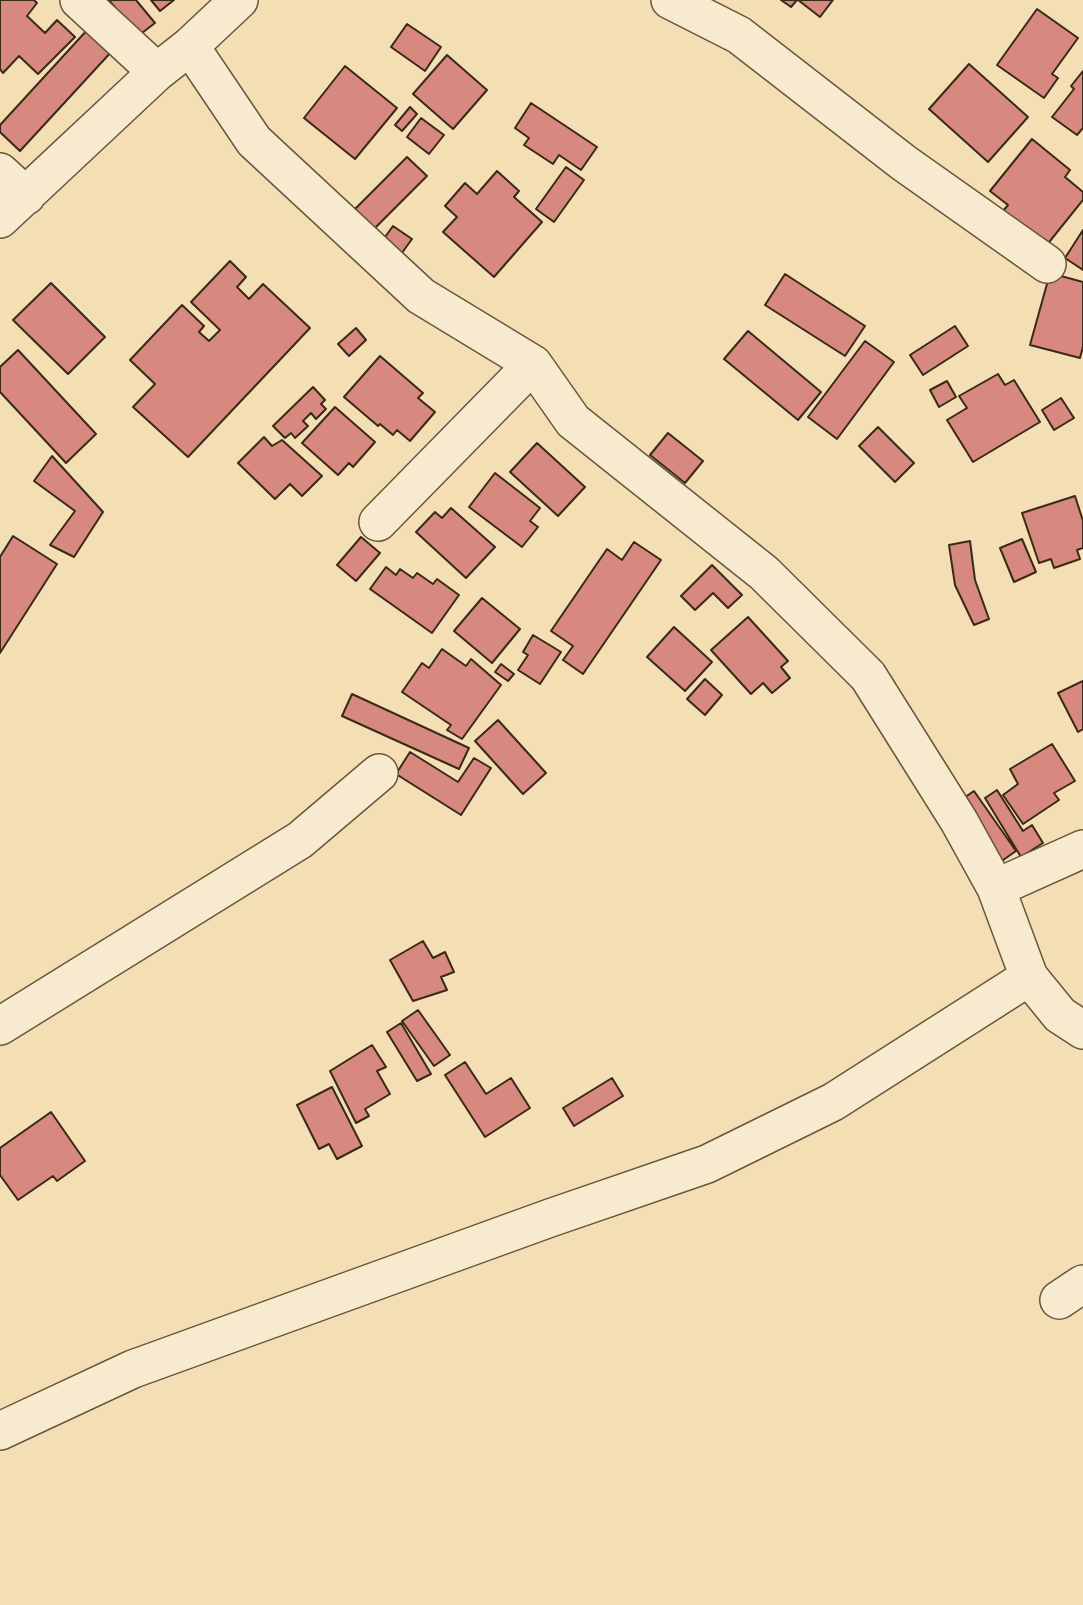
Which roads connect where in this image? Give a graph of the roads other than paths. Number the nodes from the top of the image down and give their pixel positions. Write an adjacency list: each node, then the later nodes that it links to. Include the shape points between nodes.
1 (79, 0): 5 (street)
2 (670, 0): 7 (street, via 739,35 904,163)
3 (220, 6): 4 (street)
4 (190, 46): 5 (street); 8 (street, via 254,141 421,296)
5 (158, 72): 6 (street)
6 (9, 196)
7 (1047, 264)
8 (533, 364): 9 (street); 12 (street, via 573,421 764,573 868,676)
9 (378, 522)
10 (379, 774): 14 (street, via 300,840)
11 (1083, 849): 12 (street)
12 (996, 888): 13 (street)
13 (1029, 977): 15 (street, via 1060,1015); 16 (street, via 833,1101 707,1164 133,1369)
14 (0, 1026)
15 (1083, 1030)
16 (0, 1431)

